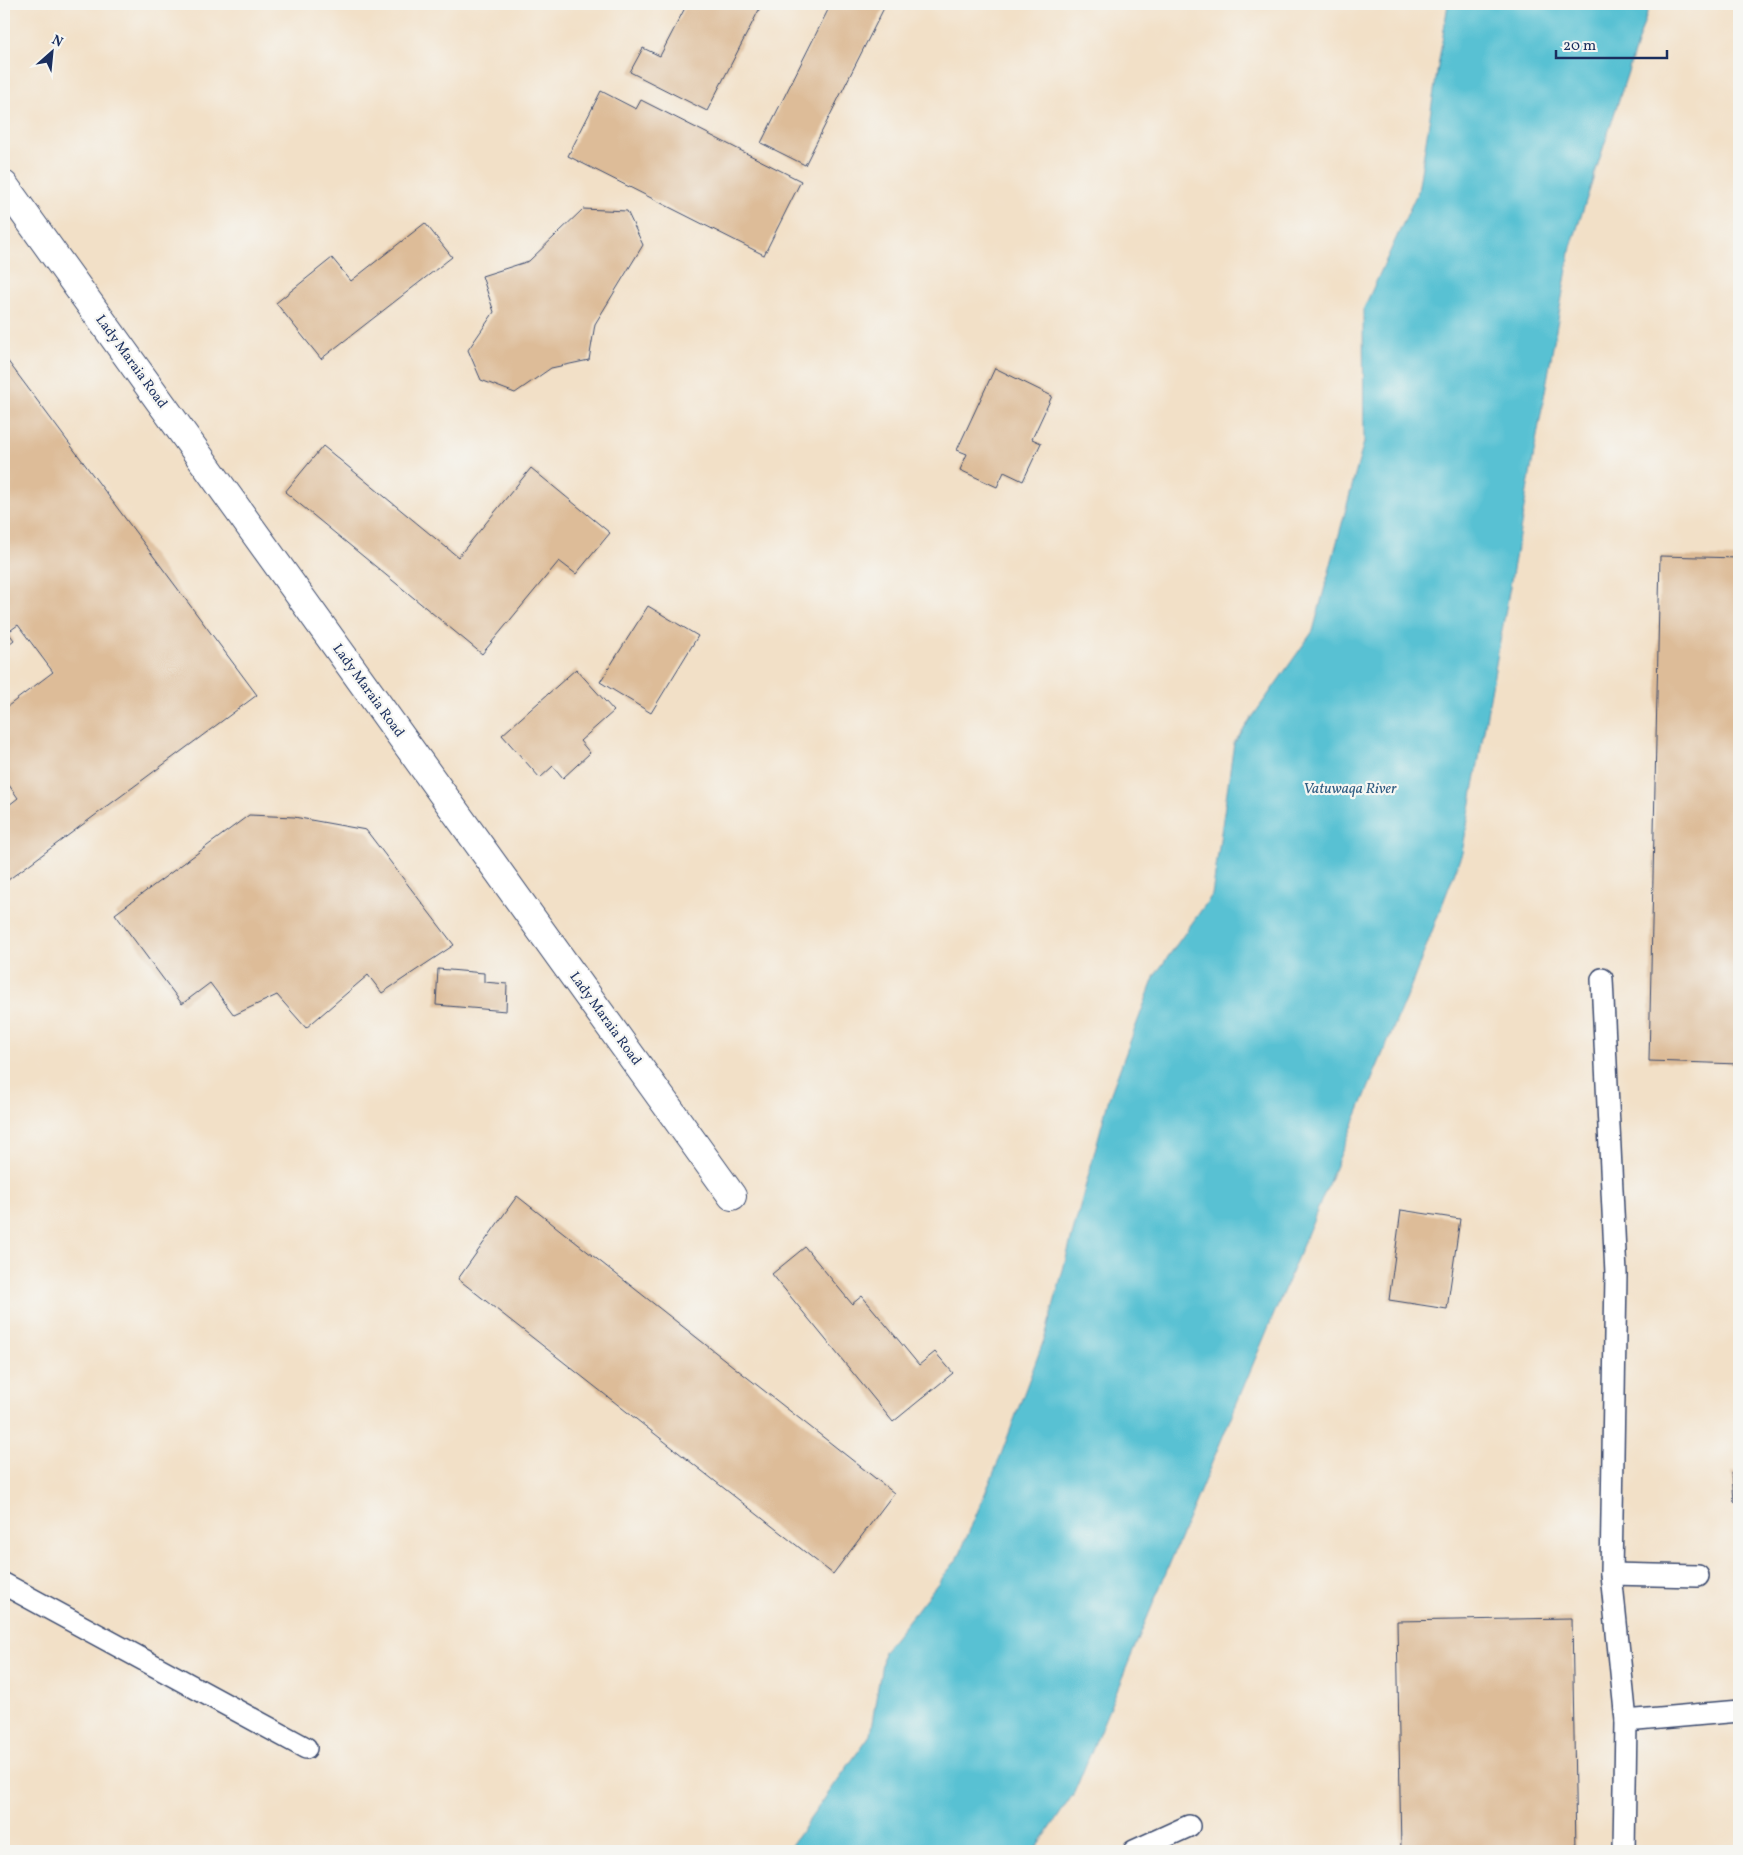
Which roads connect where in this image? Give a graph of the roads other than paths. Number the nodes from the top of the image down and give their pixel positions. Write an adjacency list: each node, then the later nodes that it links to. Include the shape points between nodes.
1 (4, 186): 3 (street, Lady Maraia Road)
2 (1602, 979): 4 (lane, via 1616,1274)
3 (732, 1196)
4 (1611, 1574): 5 (lane); 8 (lane)
5 (1698, 1576)
6 (4, 1584): 9 (lane)
7 (1739, 1711): 8 (lane)
8 (1626, 1721): 12 (lane)
9 (306, 1748)
10 (1189, 1826): 11 (lane)
11 (1134, 1851)
12 (1624, 1851)

